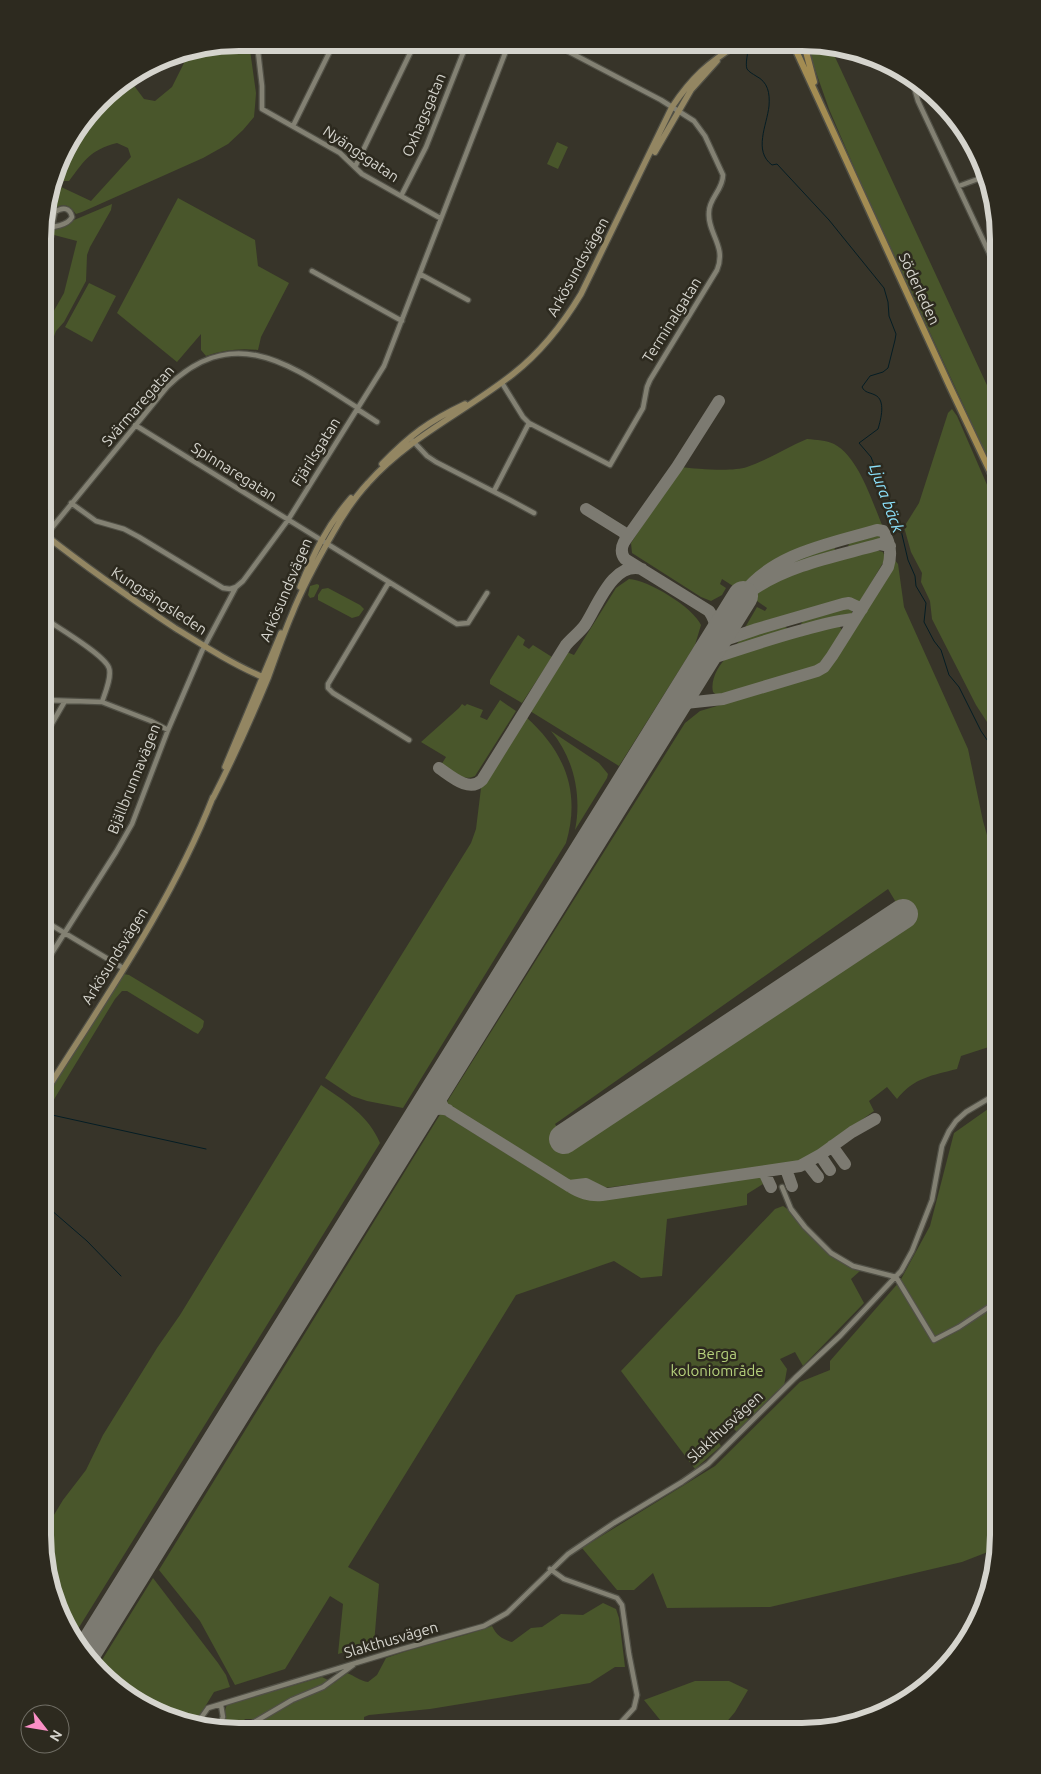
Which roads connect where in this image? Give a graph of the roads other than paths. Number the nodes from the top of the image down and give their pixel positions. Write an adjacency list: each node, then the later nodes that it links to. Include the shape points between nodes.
1 (258, 51): 17 (street, Nyängsgatan, via 262,109)
2 (330, 51): 17 (street)
3 (411, 51): 18 (street)
4 (464, 51): 22 (street, Oxhagsgatan, via 426,147)
5 (506, 51): 23 (street, Fjärilsgatan)
6 (567, 51): 15 (street)
7 (727, 51): 15 (main road, Arkösundsvägen, via 688,84)
8 (728, 51): 16 (main road, Arkösundsvägen, via 698,81)
9 (796, 51): 14 (main road, Söderleden)
10 (802, 51): 12 (main road, Söderleden)
11 (806, 51): 12 (main road, Söderleden)
12 (815, 84): 14 (main road, Söderleden)
13 (914, 89): 21 (street)
14 (819, 100): 37 (main road, Söderleden)
15 (672, 107): 16 (street); 20 (main road, Arkösundsvägen)
16 (678, 110): 20 (main road, Arkösundsvägen); 34 (street, Terminalgatan, via 698,124 722,171 722,184 708,212 721,256 717,270 650,380 643,408 610,465)
17 (293, 126): 18 (street, Nyängsgatan, via 340,153)
18 (355, 167): 22 (street, Nyängsgatan)
19 (978, 179): 21 (street)
20 (638, 180): 31 (main road, Arkösundsvägen, via 566,318 542,347)
21 (959, 186): 26 (street)
22 (401, 196): 23 (street, Nyängsgatan)
23 (440, 218): 28 (street, Fjärilsgatan)
24 (52, 223): 25 (street, via 58,209 69,209 70,220)
25 (52, 228)
26 (990, 254)
27 (312, 271): 30 (street)
28 (420, 274): 29 (street); 30 (street, Fjärilsgatan)
29 (468, 300)
30 (402, 322): 32 (street, Fjärilsgatan, via 384,366)
31 (502, 383): 34 (street, Terminalgatan); 36 (main road, Arkösundsvägen, via 483,396 438,417)
32 (358, 408): 33 (street, Svärmaregatan); 35 (street, Svärmaregatan, via 275,359 259,354 236,353 199,362 181,374); 41 (street, Fjärilsgatan)
33 (377, 422)
34 (529, 423): 38 (street)
35 (135, 425): 39 (street, Svärmaregatan); 41 (street, Spinnaregatan)
36 (412, 439): 38 (street, via 436,462); 43 (main road, Arkösundsvägen, via 355,493); 45 (main road, Arkösundsvägen, via 352,501)
37 (990, 471)
38 (494, 491): 40 (street)
39 (71, 504): 42 (street, Svärmaregatan); 47 (street, via 96,521 139,537 223,588)
40 (534, 513)
41 (288, 520): 43 (street, Spinnaregatan); 47 (street, Fjärilsgatan)
42 (51, 528)
43 (320, 540): 45 (street); 51 (main road, Arkösundsvägen)
44 (51, 541): 50 (main road, Kungsängsleden)
45 (326, 544): 46 (street); 51 (main road, Arkösundsvägen)
46 (389, 582): 48 (street, via 457,624 468,622); 57 (street, via 328,688)
47 (236, 587): 50 (street, Fjärilsgatan)
48 (488, 594)
49 (51, 623): 54 (street, via 107,663 110,674)
50 (204, 646): 51 (main road, Kungsängsleden); 56 (street, Bjällbrunnavägen)
51 (265, 678): 61 (main road, Arkösundsvägen, via 180,872)
52 (51, 700): 53 (street)
53 (65, 701): 54 (street); 55 (street)
54 (102, 702): 56 (street)
55 (51, 726)
56 (168, 730): 59 (street, Bjällbrunnavägen, via 132,824)
57 (409, 740)
58 (51, 925): 59 (street)
59 (64, 932): 60 (street, Bjällbrunnavägen); 61 (street)
60 (51, 954)
61 (123, 968): 62 (main road, Arkösundsvägen)
62 (51, 1083)
63 (990, 1098): 65 (street, Slakthusvägen, via 966,1112 948,1131 925,1218 906,1264)
64 (782, 1188): 65 (street, via 791,1209 831,1253 853,1266)
65 (896, 1277): 66 (street, via 934,1340); 67 (street, Slakthusvägen, via 708,1464 614,1523)
66 (990, 1306)
67 (550, 1570): 68 (street, Slakthusvägen, via 507,1613 484,1626); 73 (street, via 564,1580 617,1598 622,1604 637,1695 634,1708)
68 (356, 1662): 69 (street, Slakthusvägen); 72 (street, via 323,1687 292,1700)
69 (221, 1705): 70 (street, Slakthusvägen, via 208,1708); 71 (street)
70 (200, 1719)
71 (221, 1722)
72 (253, 1723)
73 (620, 1723)

